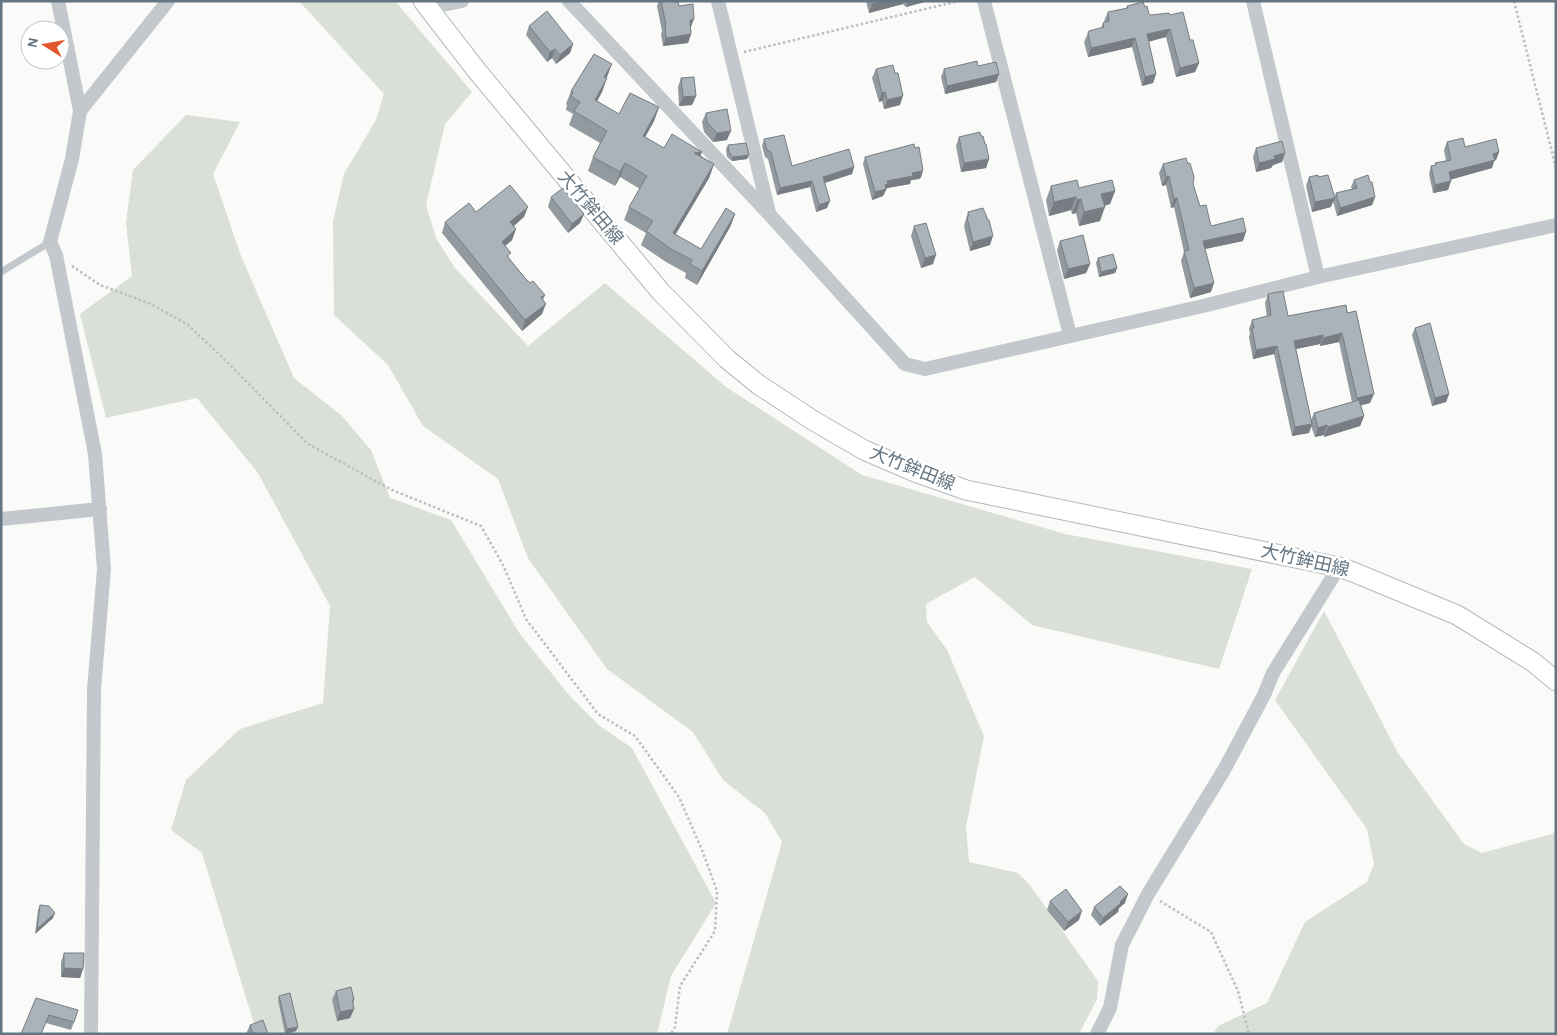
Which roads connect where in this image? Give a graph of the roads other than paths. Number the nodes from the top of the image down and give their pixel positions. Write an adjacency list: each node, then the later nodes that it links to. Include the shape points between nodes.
1 (58, 1): 9 (street)
2 (168, 1): 9 (street)
3 (462, 1): 8 (street)
4 (569, 1): 10 (street)
5 (718, 1): 10 (street)
6 (984, 1): 15 (street)
7 (1253, 1): 14 (street)
8 (426, 5): 18 (main road, 大竹鉾田線, via 660,291 727,359 759,385 814,421 864,450 966,490)
9 (80, 110): 12 (street, via 72,159)
10 (769, 214): 15 (street, via 905,364 925,368)
11 (1556, 225): 14 (street)
12 (50, 242): 13 (lane); 16 (street, via 56,255 95,454)
13 (1, 272)
14 (1318, 277): 15 (street)
15 (1070, 335)
16 (100, 509): 17 (street); 20 (street, via 104,570 94,690)
17 (1, 519)
18 (1339, 567): 19 (main road, 大竹鉾田線, via 1457,615 1533,662); 21 (street, via 1273,673 1224,770 1148,894 1122,945 1110,1008)
19 (1556, 681)
20 (91, 1034)
21 (1097, 1034)

